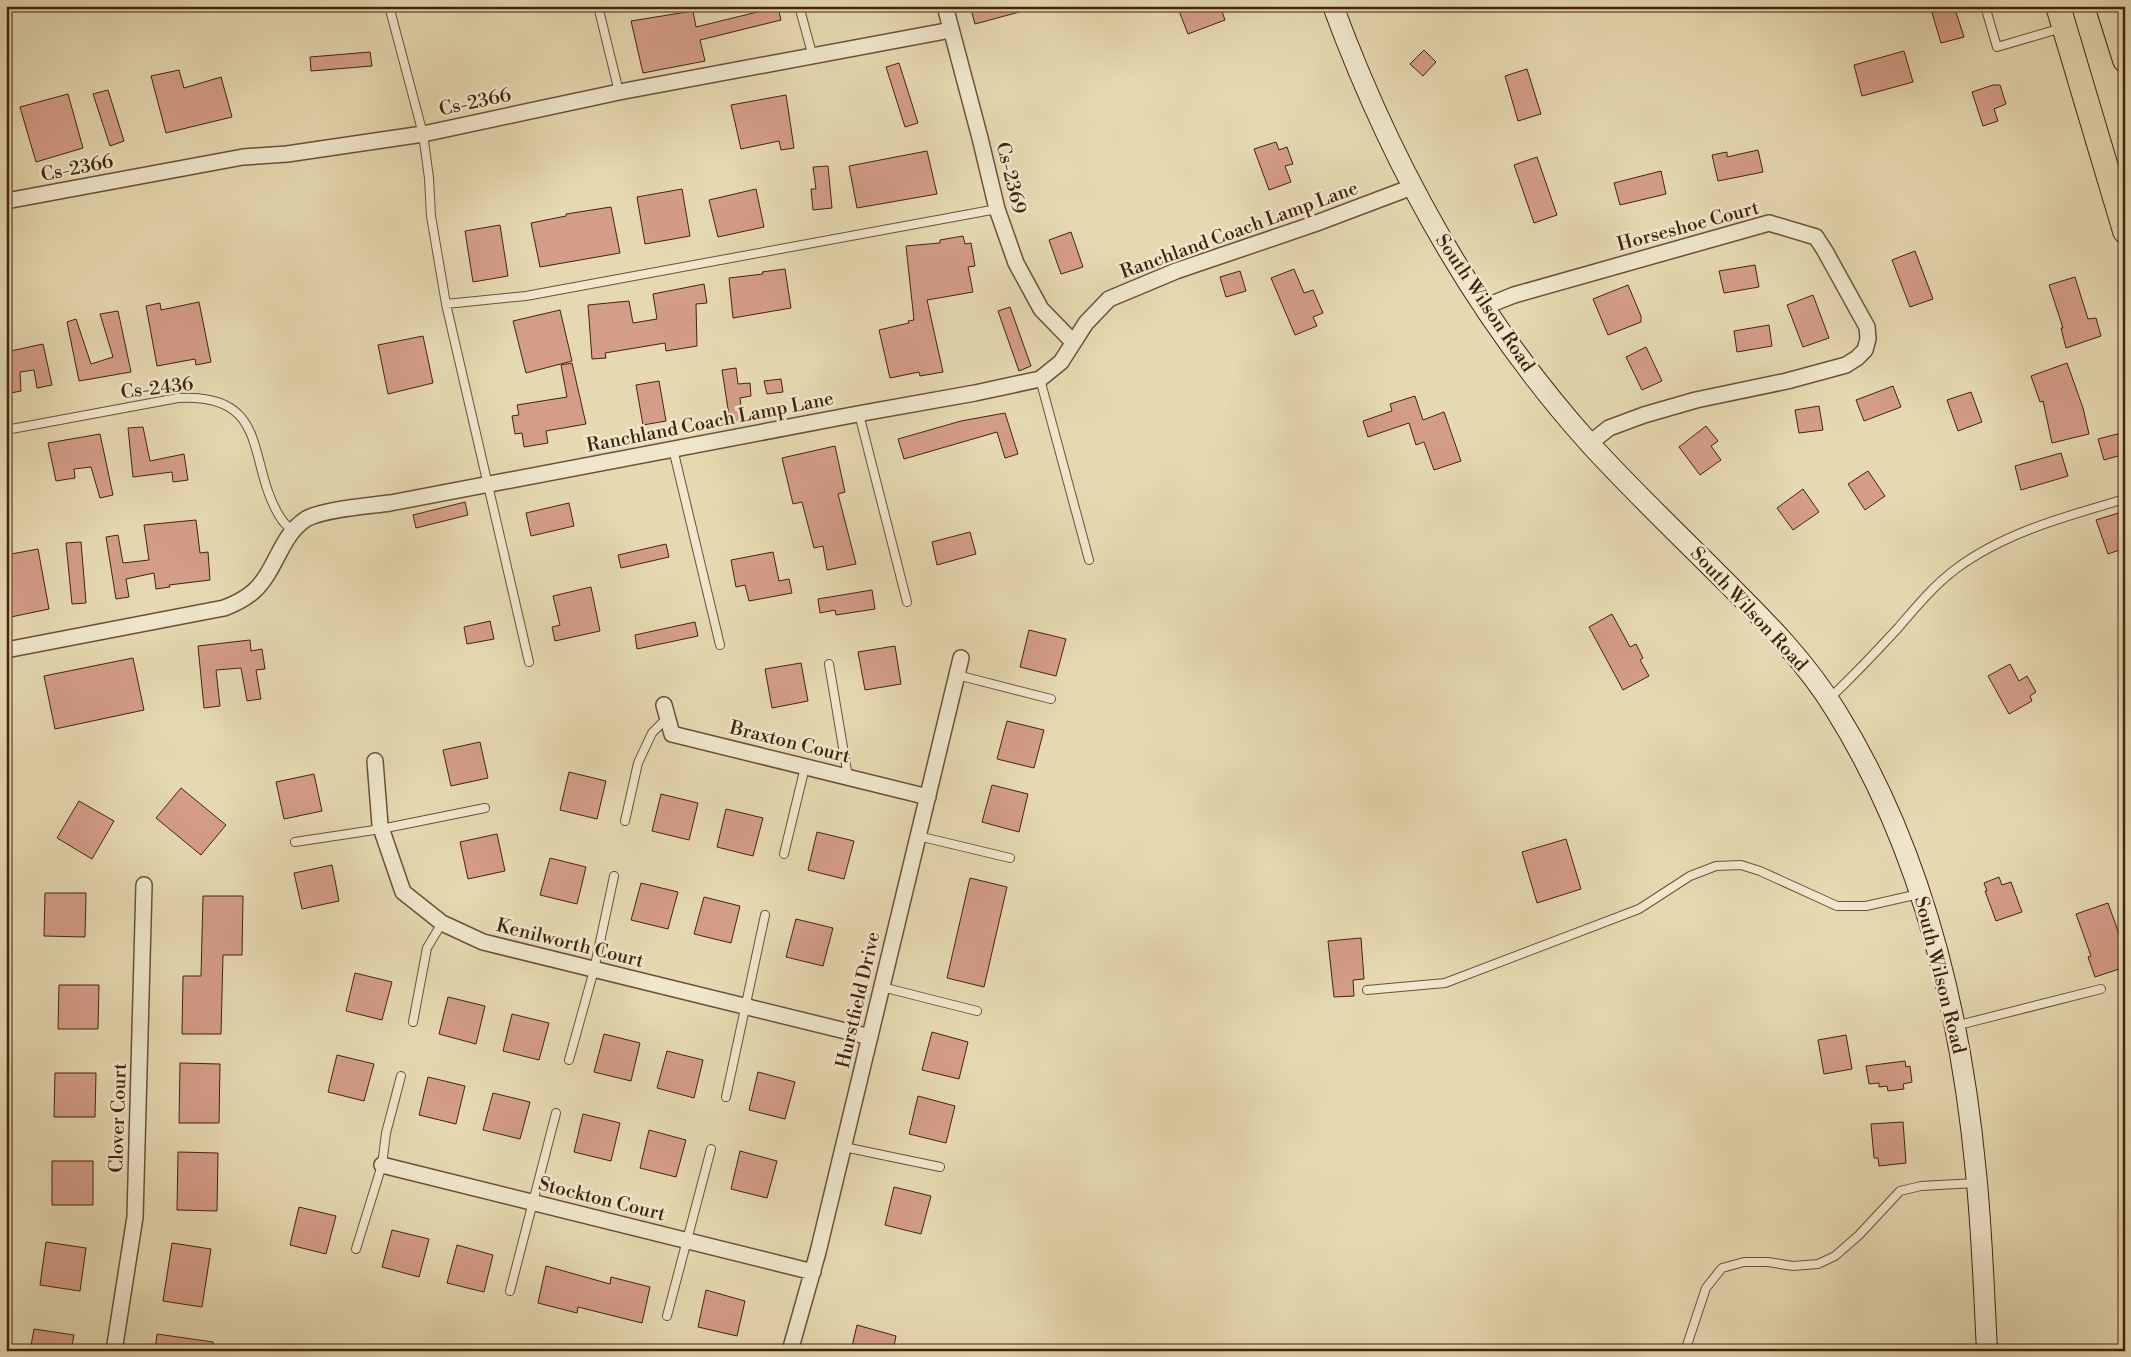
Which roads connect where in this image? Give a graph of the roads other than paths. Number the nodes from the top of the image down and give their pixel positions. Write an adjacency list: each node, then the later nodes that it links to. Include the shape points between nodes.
1 (390, 6): 13 (lane)
2 (598, 6): 12 (lane)
3 (799, 6): 10 (lane)
4 (945, 6): 9 (street, Cs-2369)
5 (1333, 6): 14 (main road, South Wilson Road, via 1380,121)
6 (1985, 6): 8 (lane, via 1997,47)
7 (2106, 8): 11 (highway)
8 (2061, 17): 17 (highway)
9 (951, 30): 10 (street, Cs-2366); 16 (street, Cs-2369)
10 (813, 56): 12 (street, Cs-2366)
11 (2125, 60)
12 (619, 92): 13 (street, Cs-2366)
13 (423, 134): 15 (street, Cs-2366, via 287,154 244,157); 18 (lane, via 430,216)
14 (1412, 187): 19 (main road, South Wilson Road); 20 (street, Ranchland Coach Lamp Lane, via 1176,271 1109,299)
15 (6, 201)
16 (997, 209): 18 (lane, via 526,296); 20 (street, Cs-2369, via 1016,263 1030,290 1045,314)
17 (2125, 231)
18 (446, 304): 26 (lane)
19 (1484, 307): 24 (main road, South Wilson Road, via 1522,361); 24 (street, Horseshoe Court, via 1514,294 1769,223 1816,237 1867,327 1865,350 1857,358 1846,365 1787,381 1696,400 1644,415 1609,428)
20 (1073, 342): 21 (street, Ranchland Coach Lamp Lane, via 1061,362)
21 (1040, 379): 22 (street, Ranchland Coach Lamp Lane); 29 (lane)
22 (859, 414): 25 (street, Ranchland Coach Lamp Lane); 30 (lane)
23 (6, 430): 28 (lane, Cs-2436, via 178,398 212,400 228,406 241,417 250,432 273,502 280,517)
24 (1590, 443): 38 (main road, South Wilson Road, via 1776,631)
25 (673, 449): 26 (street, Ranchland Coach Lamp Lane); 31 (lane)
26 (487, 483): 28 (street, Ranchland Coach Lamp Lane, via 320,514 308,518); 34 (lane)
27 (2125, 499): 38 (lane, via 2036,526 1956,568)
28 (293, 531): 32 (street, Ranchland Coach Lamp Lane, via 266,578 241,601 224,608)
29 (1089, 560)
30 (907, 602)
31 (720, 644)
32 (6, 650)
33 (961, 658): 36 (street, Hurstfield Drive)
34 (529, 662)
35 (829, 664): 42 (lane)
36 (957, 675): 37 (lane); 43 (street, Hurstfield Drive)
37 (1051, 700)
38 (1829, 700): 53 (main road, South Wilson Road, via 1860,750 1881,794)
39 (666, 711): 41 (street, Braxton Court, via 672,734); 45 (lane, via 638,763)
40 (375, 761): 46 (street, Kenilworth Court)
41 (805, 767): 42 (street, Braxton Court); 49 (lane)
42 (848, 777): 43 (street, Braxton Court)
43 (928, 797): 47 (street, Hurstfield Drive)
44 (485, 808): 46 (lane)
45 (625, 821)
46 (381, 829): 48 (lane); 55 (street, Kenilworth Court, via 403,892)
47 (918, 836): 50 (lane); 57 (street, Hurstfield Drive)
48 (295, 842)
49 (784, 854)
50 (1010, 858)
51 (614, 876): 56 (lane)
52 (144, 885): 80 (street, Clover Court, via 135,1217)
53 (1921, 894): 59 (lane, via 1866,906 1837,906 1760,871 1741,865 1716,866 1690,876 1639,909 1445,983); 63 (main road, South Wilson Road)
54 (765, 915): 60 (lane)
55 (442, 923): 56 (street, Kenilworth Court, via 483,942); 62 (lane, via 427,948)
56 (594, 970): 60 (street, Kenilworth Court); 65 (lane)
57 (882, 987): 61 (lane); 64 (street, Hurstfield Drive)
58 (2101, 989): 63 (lane)
59 (1368, 990)
60 (745, 1006): 64 (street, Kenilworth Court); 67 (lane)
61 (977, 1011)
62 (412, 1022)
63 (1955, 1026): 73 (main road, South Wilson Road)
64 (870, 1037): 69 (street, Hurstfield Drive)
65 (569, 1060)
66 (401, 1076): 71 (lane, via 386,1134)
67 (726, 1098)
68 (556, 1113): 74 (lane)
69 (844, 1147): 72 (lane); 77 (street, Hurstfield Drive)
70 (710, 1149): 75 (lane)
71 (382, 1165): 74 (street, Stockton Court); 76 (lane)
72 (940, 1167)
73 (1977, 1183): 82 (lane, via 1921,1186 1900,1191 1841,1251 1818,1264 1793,1266 1744,1262 1722,1268 1706,1288); 83 (main road, South Wilson Road)
74 (532, 1202): 75 (street, Stockton Court); 78 (lane)
75 (688, 1241): 77 (street, Stockton Court); 79 (lane)
76 (356, 1249)
77 (813, 1272): 81 (street, Hurstfield Drive)
78 (510, 1291)
79 (667, 1316)
80 (114, 1351)
81 (790, 1351)
82 (1685, 1351)
83 (1987, 1351)

